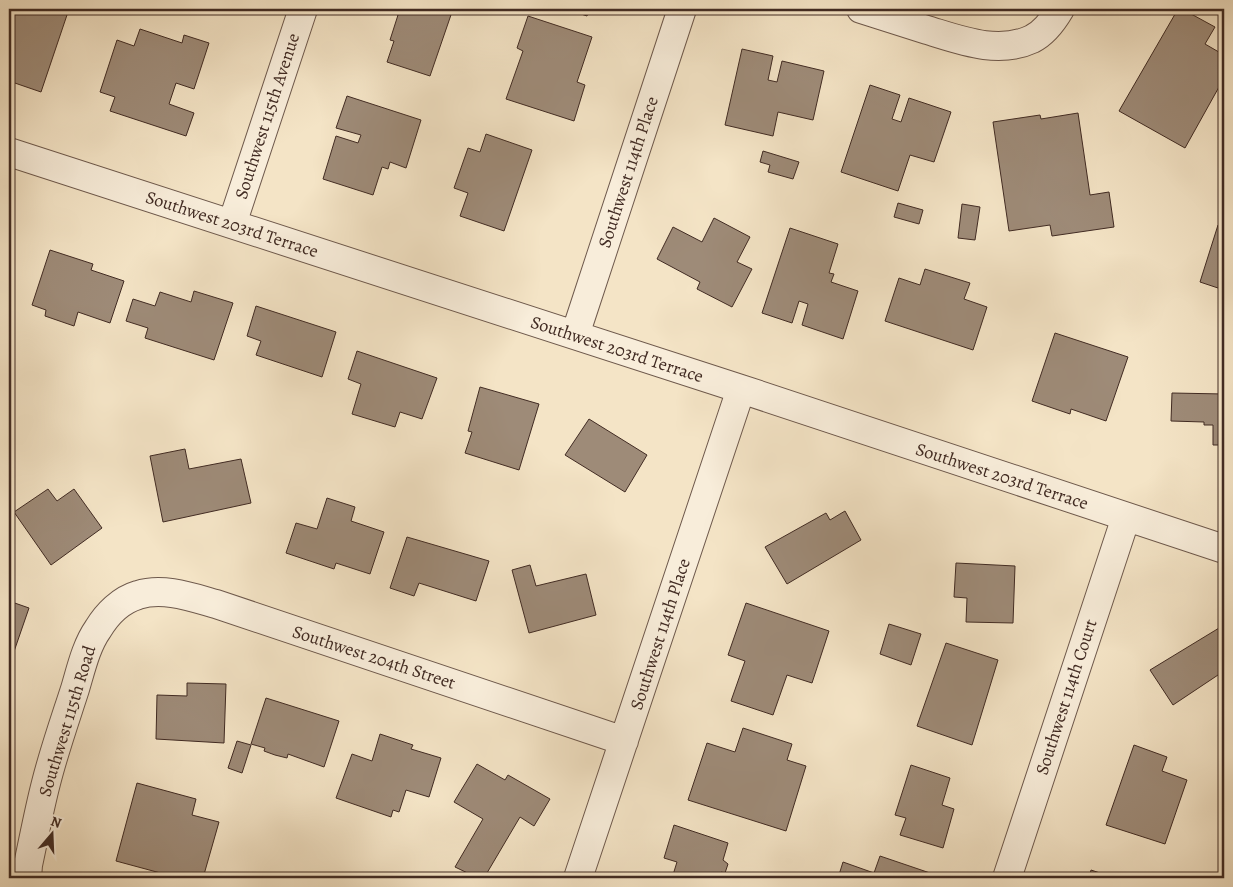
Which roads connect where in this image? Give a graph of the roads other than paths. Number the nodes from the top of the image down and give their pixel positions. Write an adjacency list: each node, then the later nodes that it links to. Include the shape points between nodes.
1 (303, 9): 6 (street, Southwest 115th Avenue)
2 (682, 9): 7 (street, Southwest 114th Place)
3 (861, 9): 4 (street, via 973,44 1005,46 1034,38)
4 (1053, 19)
5 (9, 152): 6 (street, Southwest 203rd Terrace)
6 (232, 224): 7 (street, Southwest 203rd Terrace)
7 (575, 335): 8 (street, Southwest 203rd Terrace)
8 (741, 389): 9 (street, Southwest 203rd Terrace); 12 (street, Southwest 114th Place)
9 (1126, 517): 10 (street, Southwest 203rd Terrace); 15 (street, Southwest 114th Court)
10 (1224, 549)
11 (122, 603): 12 (street, Southwest 204th Street, via 152,592 192,597); 13 (street, Southwest 115th Road, via 97,630 82,665 46,784)
12 (624, 741): 14 (street, Southwest 114th Place)
13 (27, 878)
14 (578, 878)
15 (1006, 878)

